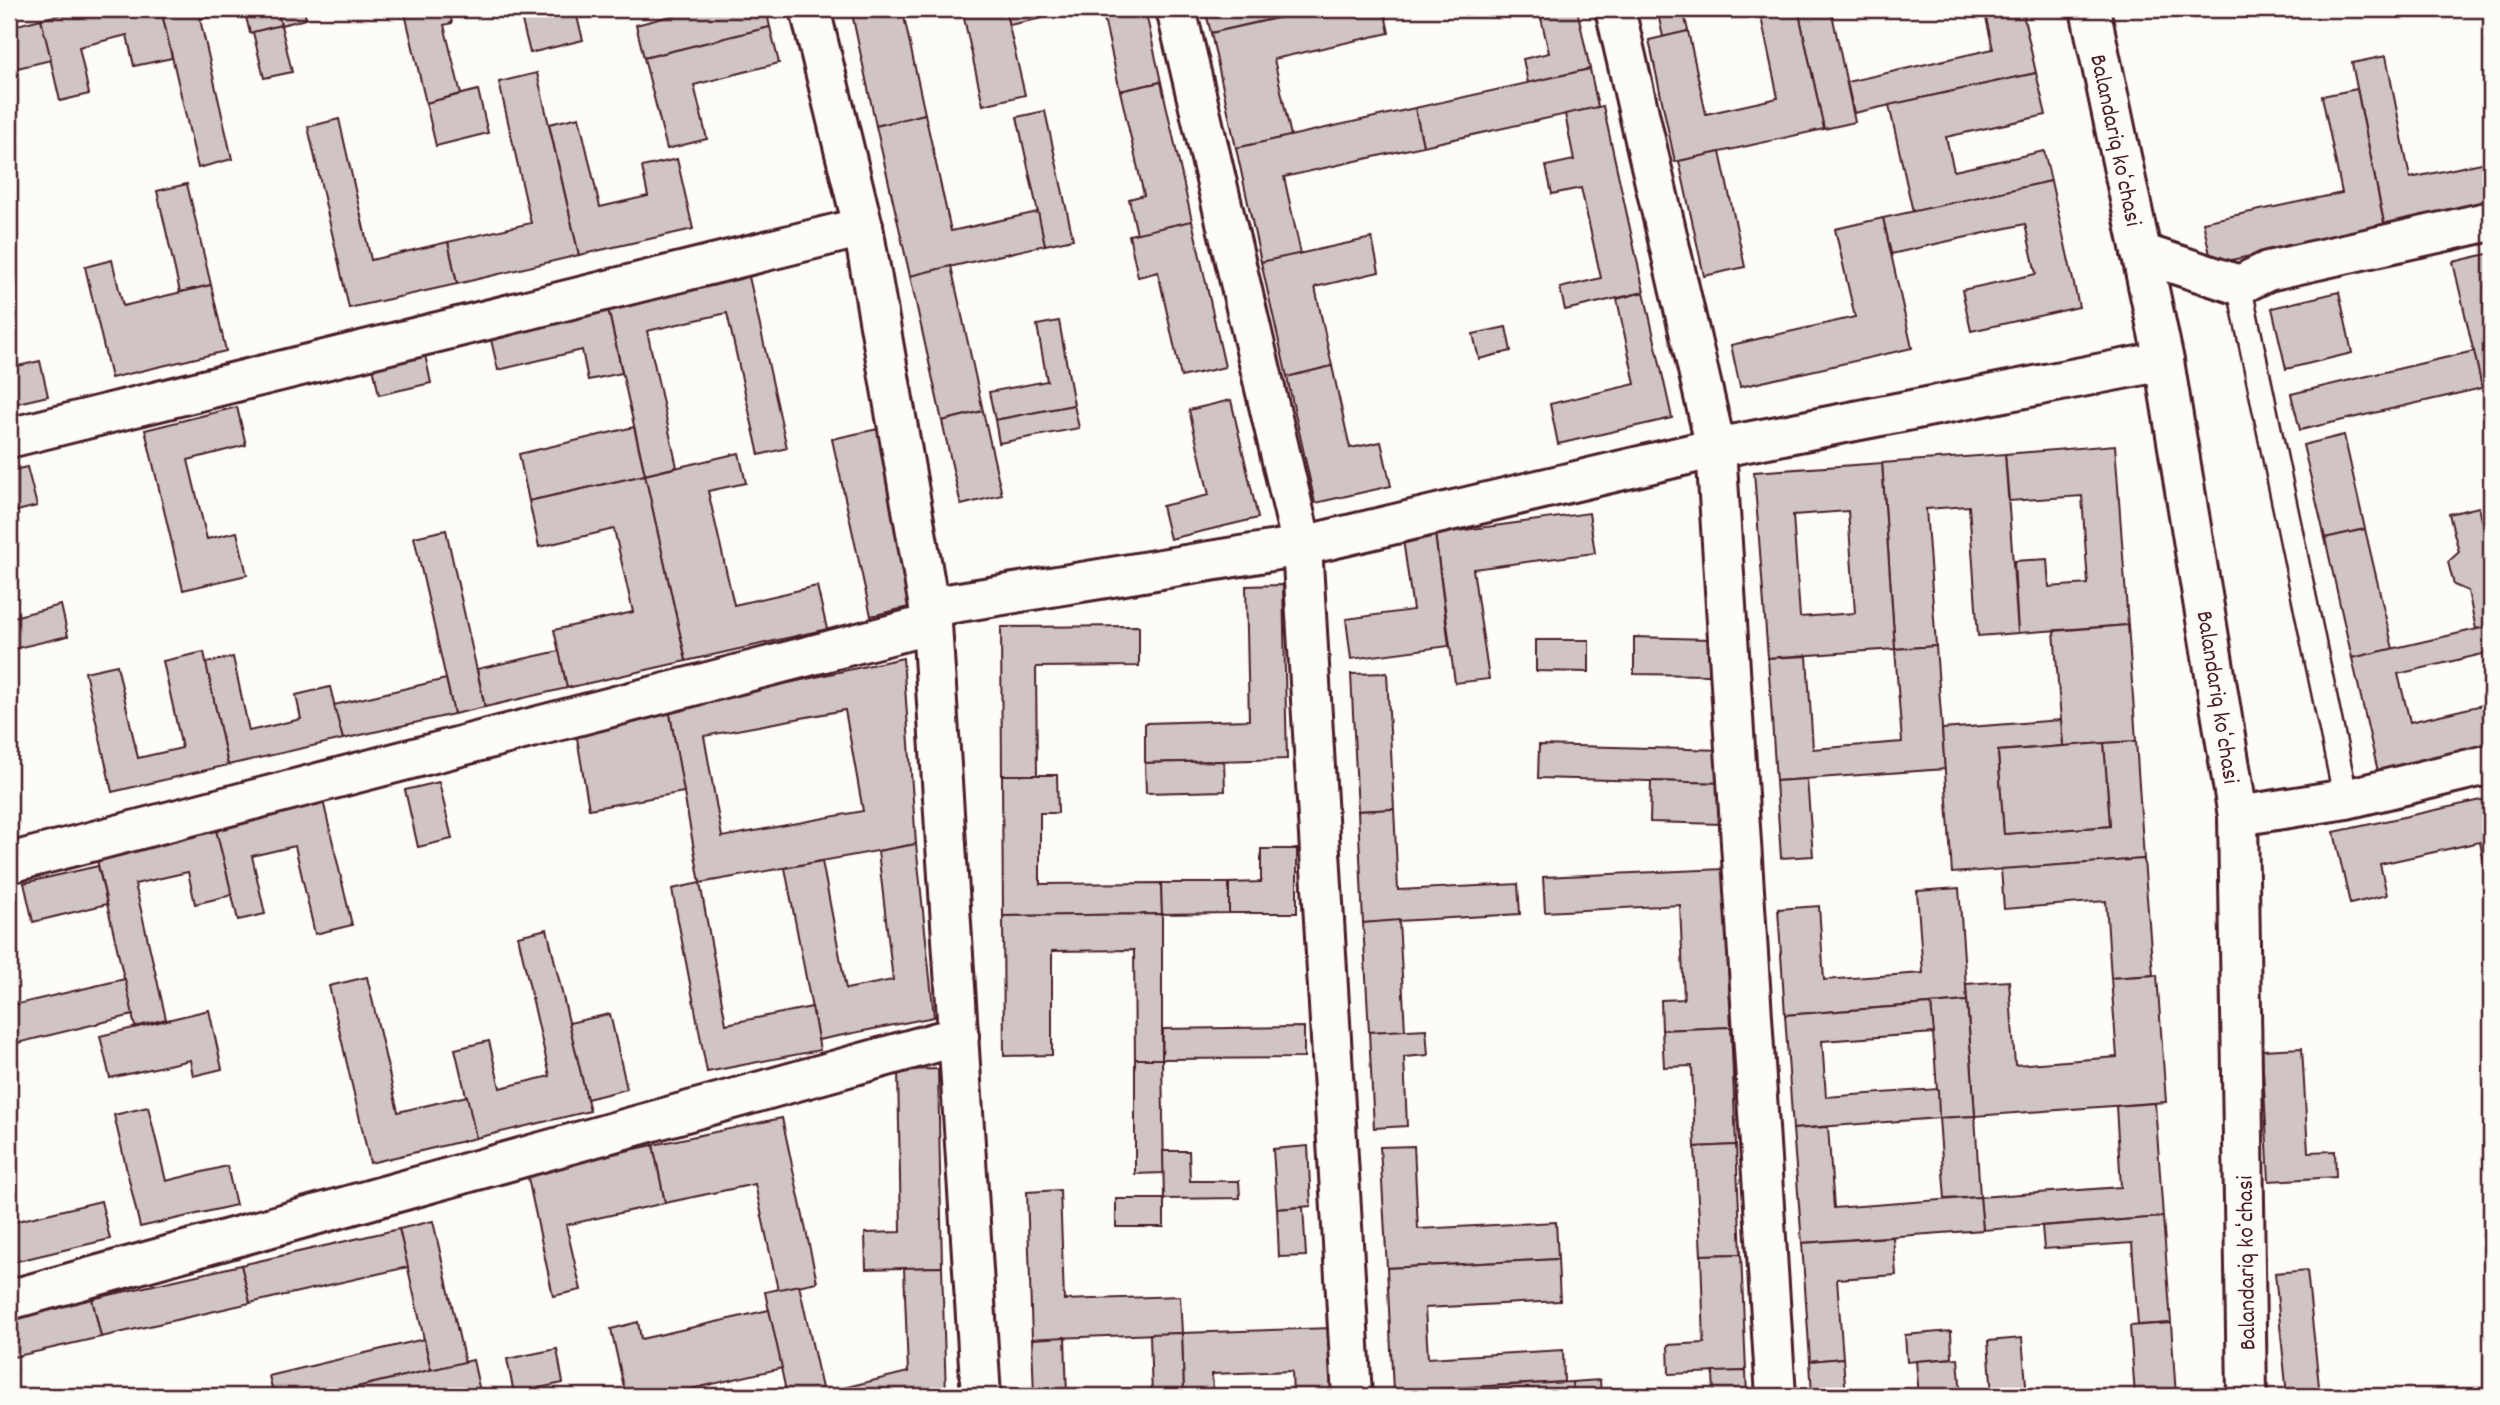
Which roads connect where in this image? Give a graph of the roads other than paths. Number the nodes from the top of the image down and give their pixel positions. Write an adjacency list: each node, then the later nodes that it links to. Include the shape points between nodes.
1 (810, 9): 6 (street)
2 (1176, 9): 12 (street)
3 (1615, 9): 11 (street)
4 (2090, 9): 7 (street, Balandariq koʻchasi)
5 (2491, 221): 8 (street, via 2268,271)
6 (863, 227): 10 (street); 13 (street)
7 (2141, 254): 8 (street); 9 (street, Balandariq koʻchasi)
8 (2239, 285): 15 (lane)
9 (2164, 361): 11 (street); 16 (street, Balandariq koʻchasi)
10 (9, 439)
11 (1716, 448): 12 (street); 22 (street)
12 (1302, 547): 13 (street); 21 (street)
13 (931, 615): 17 (street); 18 (street)
14 (2491, 764): 15 (street)
15 (2346, 799): 16 (street)
16 (2238, 816): 23 (street, Balandariq koʻchasi)
17 (9, 863)
18 (959, 1036): 19 (street); 20 (street)
19 (9, 1300)
20 (981, 1396)
21 (1352, 1396)
22 (1776, 1396)
23 (2247, 1396)

